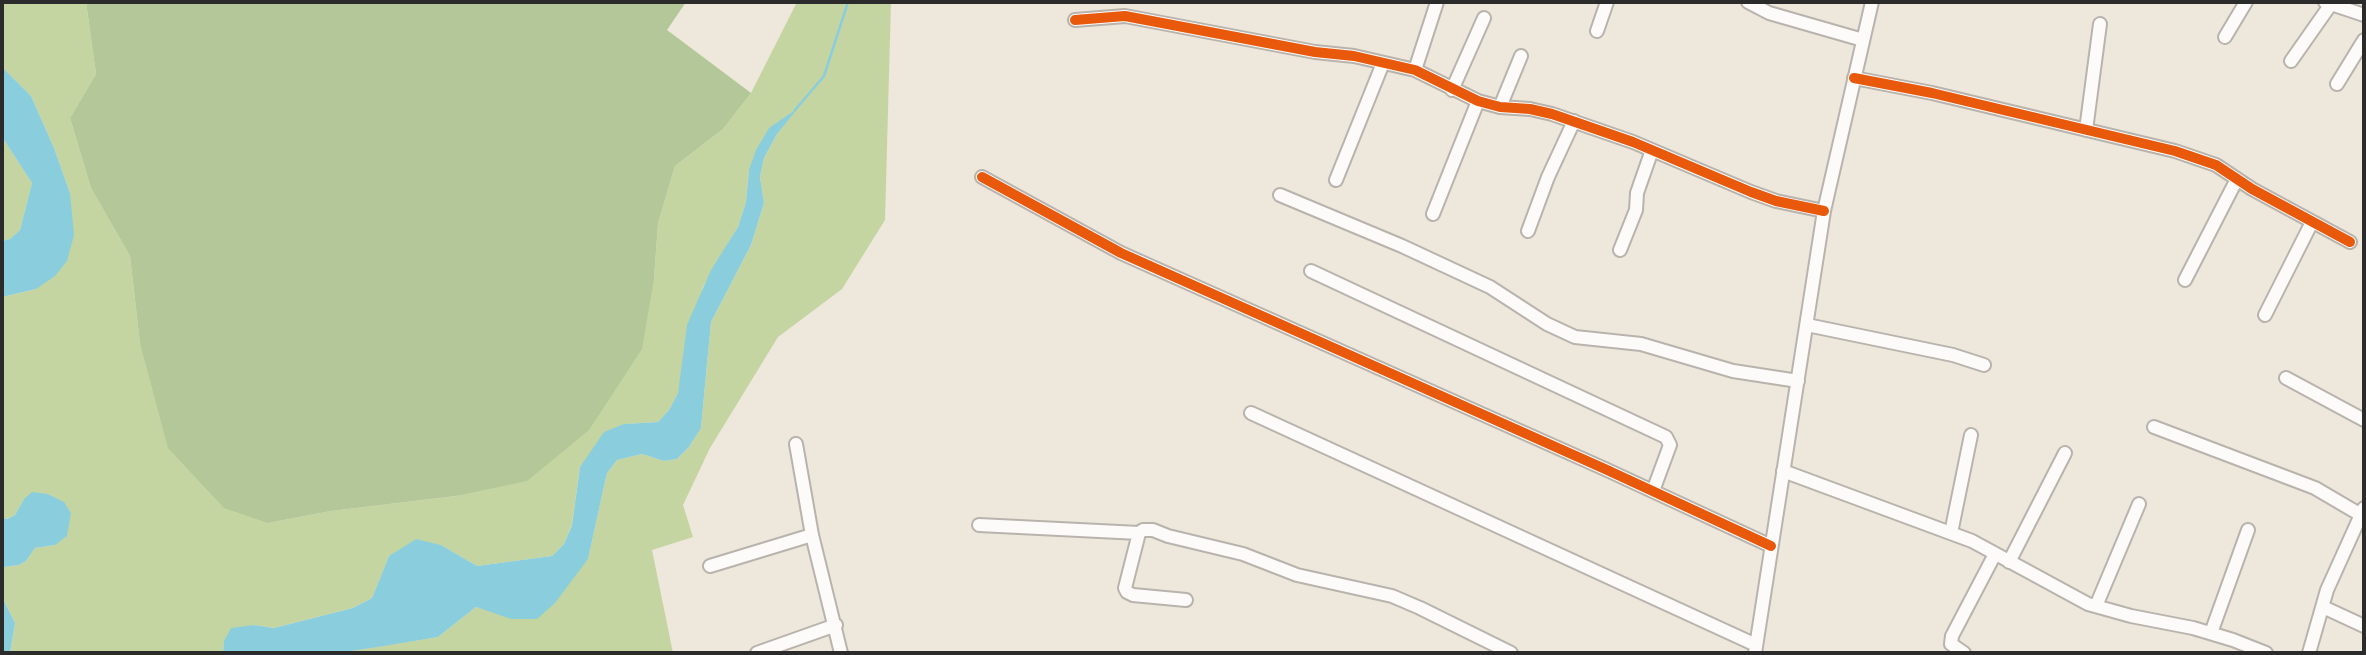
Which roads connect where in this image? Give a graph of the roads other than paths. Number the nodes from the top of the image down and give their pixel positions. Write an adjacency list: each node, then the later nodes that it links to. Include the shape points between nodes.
1 (1437, 2): 19 (street)
2 (1607, 2): 12 (street)
3 (1748, 2): 7 (street)
4 (1872, 2): 14 (street)
5 (2246, 2): 13 (street)
6 (2328, 3): 8 (street); 17 (street)
7 (1770, 7): 14 (street)
8 (2364, 15)
9 (1484, 18): 22 (street)
10 (1075, 20): 18 (street, via 1125,16)
11 (2100, 24): 26 (street)
12 (1597, 32)
13 (2225, 37)
14 (1863, 40): 20 (street)
15 (2364, 40): 21 (street)
16 (1521, 56): 24 (street)
17 (2291, 61)
18 (1383, 63): 19 (street); 30 (street)
19 (1415, 70): 22 (street)
20 (1854, 78): 26 (street); 32 (street)
21 (2337, 84)
22 (1452, 90): 23 (street)
23 (1478, 101): 24 (street); 33 (street)
24 (1500, 107): 25 (street, via 1531,109)
25 (1574, 121): 27 (street); 35 (street)
26 (2086, 130): 29 (street, via 2175,150 2216,165)
27 (1652, 150): 32 (street, via 1776,201); 37 (street)
28 (982, 177): 52 (street, via 1121,253)
29 (2236, 179): 34 (street); 39 (street)
30 (1336, 180)
31 (1280, 195): 44 (street, via 1449,267 1575,337 1641,344 1732,370)
32 (1824, 211): 41 (street)
33 (1433, 214)
34 (2312, 222): 36 (street); 40 (street)
35 (1528, 231)
36 (2350, 242)
37 (1620, 250)
38 (1311, 271): 52 (street, via 1666,437 1670,446)
39 (2185, 280)
40 (2265, 316)
41 (1807, 325): 42 (street); 44 (street)
42 (1983, 365)
43 (2287, 378): 46 (street)
44 (1798, 382): 51 (street)
45 (1251, 413): 70 (street)
46 (2364, 420)
47 (2154, 427): 54 (street)
48 (1971, 435): 58 (street)
49 (796, 444): 59 (street)
50 (2066, 453): 62 (street)
51 (1783, 471): 58 (street); 60 (street)
52 (1653, 491): 60 (street)
53 (2139, 504): 65 (street)
54 (2363, 511): 66 (street)
55 (979, 525): 57 (street)
56 (2248, 530): 69 (street)
57 (1139, 533): 64 (street, via 1127,592); 73 (street, via 1153,530 1243,554 1297,575 1391,596)
58 (1951, 533): 61 (street)
59 (812, 535): 63 (street); 67 (street)
60 (1771, 546): 70 (street)
61 (1995, 554): 62 (street); 74 (street, via 1952,636 1951,644)
62 (2008, 562): 65 (street)
63 (710, 566)
64 (1186, 600)
65 (2096, 606): 69 (street)
66 (2323, 607): 68 (street); 76 (street)
67 (836, 625): 71 (street); 72 (street)
68 (2364, 626)
69 (2211, 633): 75 (street)
70 (1755, 649)
71 (757, 653)
72 (841, 653)
73 (1511, 653)
74 (1964, 653)
75 (2266, 653)
76 (2309, 653)

